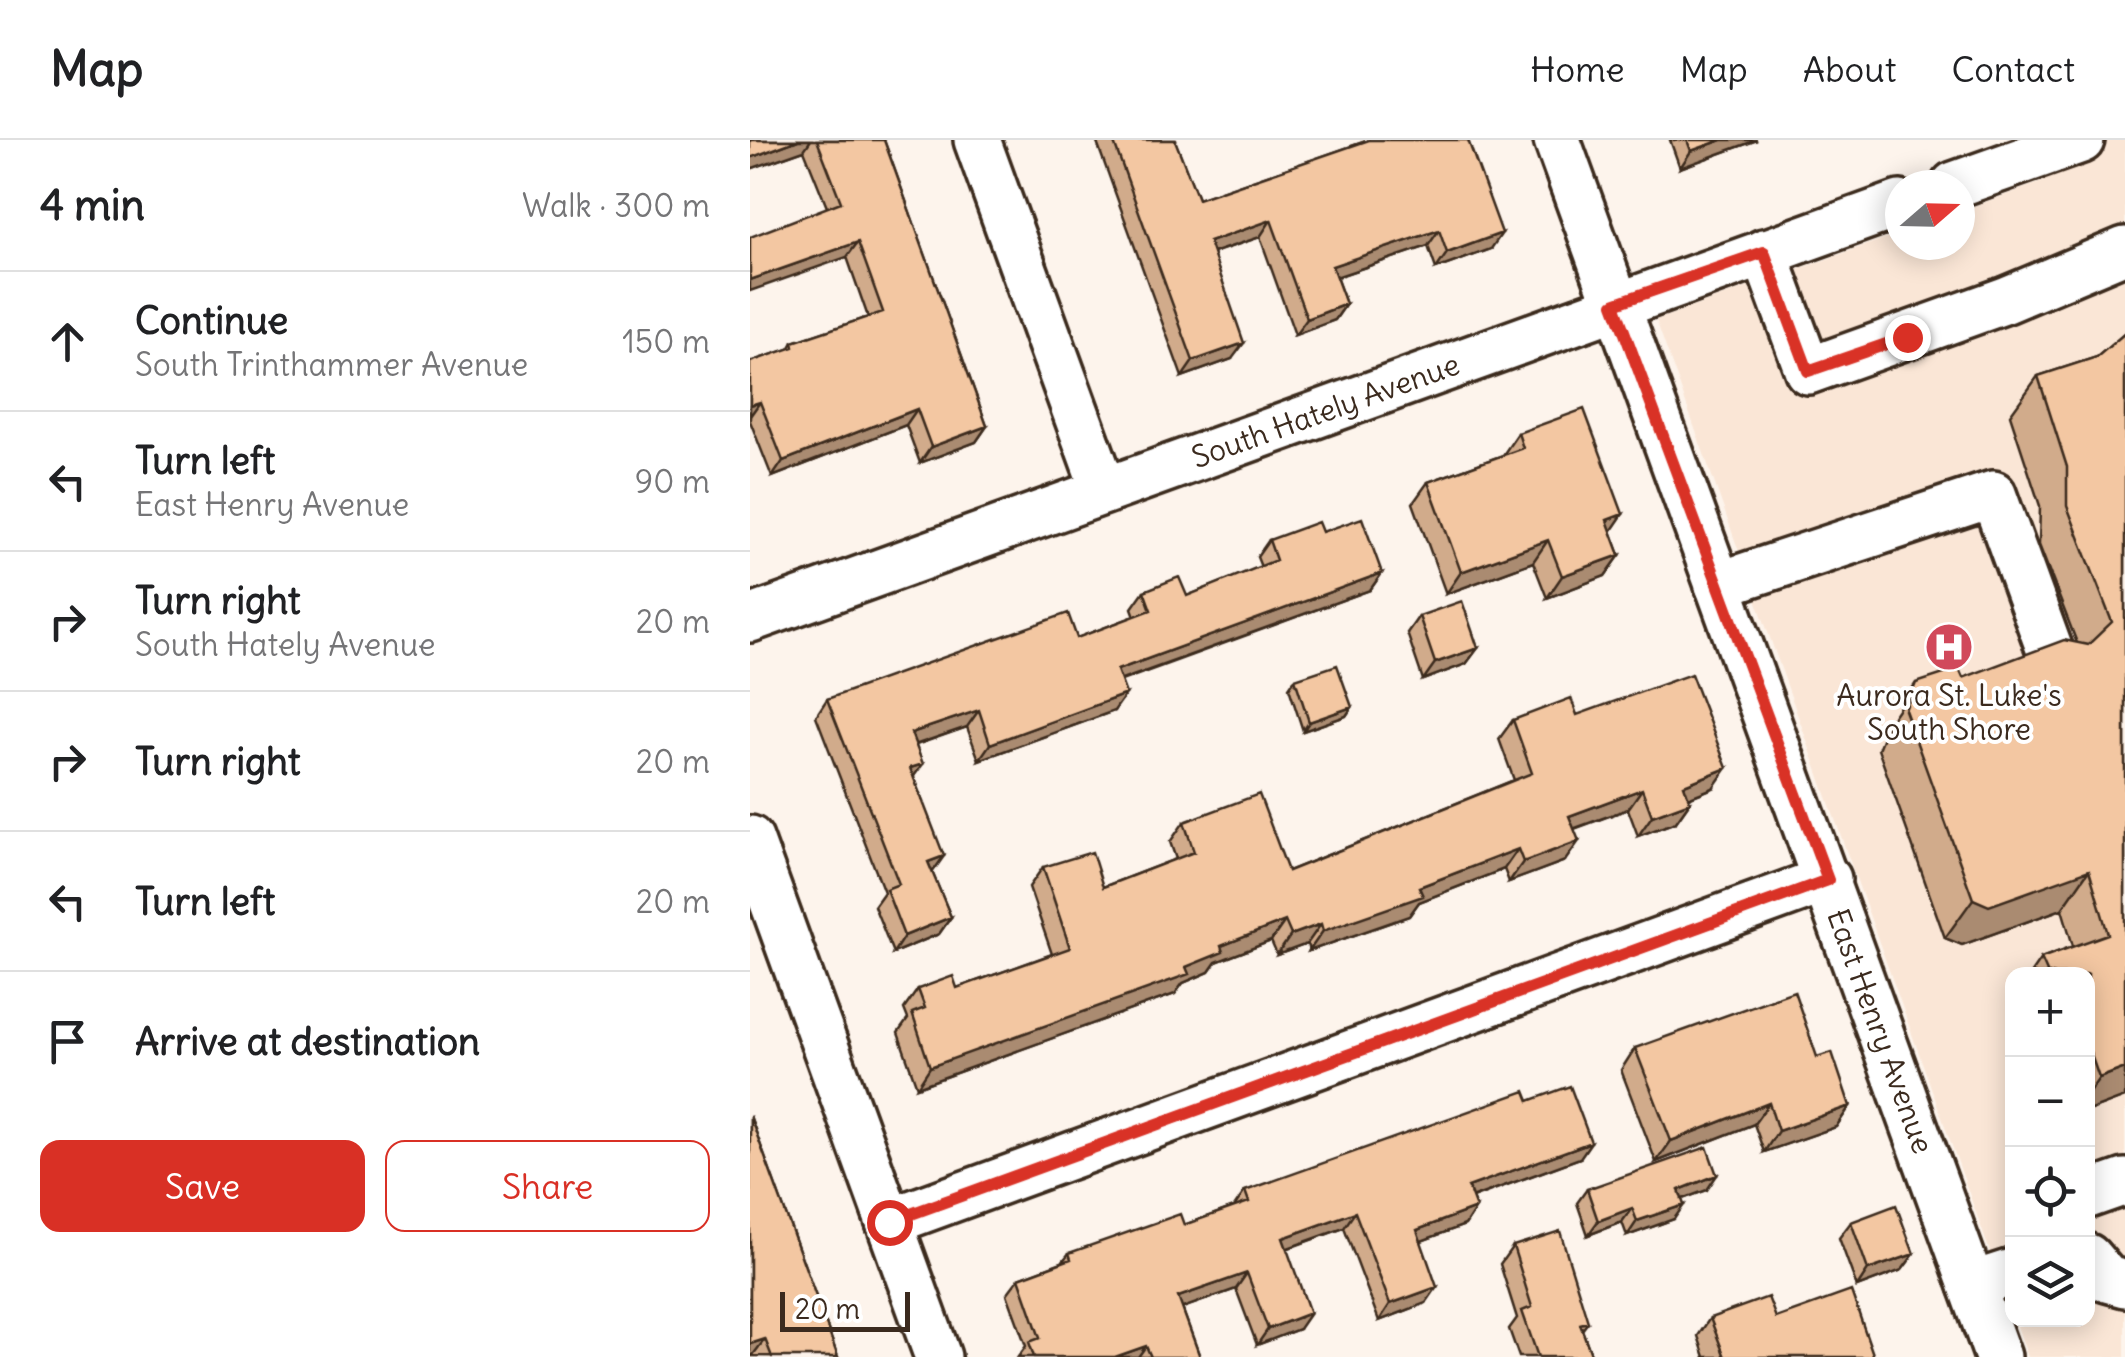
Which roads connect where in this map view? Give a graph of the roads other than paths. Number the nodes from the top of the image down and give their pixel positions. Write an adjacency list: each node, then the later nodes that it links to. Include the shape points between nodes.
1 (977, 140): 9 (street)
2 (1557, 140): 8 (street, East Henry Avenue)
3 (2081, 140): 4 (street)
4 (1975, 178)
5 (1885, 209): 7 (street, South Hately Avenue)
6 (2125, 250): 7 (street, via 1808,371)
7 (1764, 252): 8 (street, South Hately Avenue)
8 (1614, 304): 9 (street, South Hately Avenue); 10 (street, East Henry Avenue)
9 (1104, 490): 11 (street, South Hately Avenue)
10 (1718, 585): 12 (street, via 1993,494); 14 (street, East Henry Avenue)
11 (750, 618)
12 (2052, 659)
13 (750, 839): 17 (street)
14 (1828, 880): 17 (street); 19 (street, East Henry Avenue)
15 (2125, 1182): 16 (street)
16 (2095, 1193)
17 (889, 1222): 21 (street)
18 (2095, 1266): 20 (street, via 2106,1279)
19 (1992, 1278): 22 (street, East Henry Avenue)
20 (2125, 1284)
21 (938, 1357)
22 (1998, 1357)

